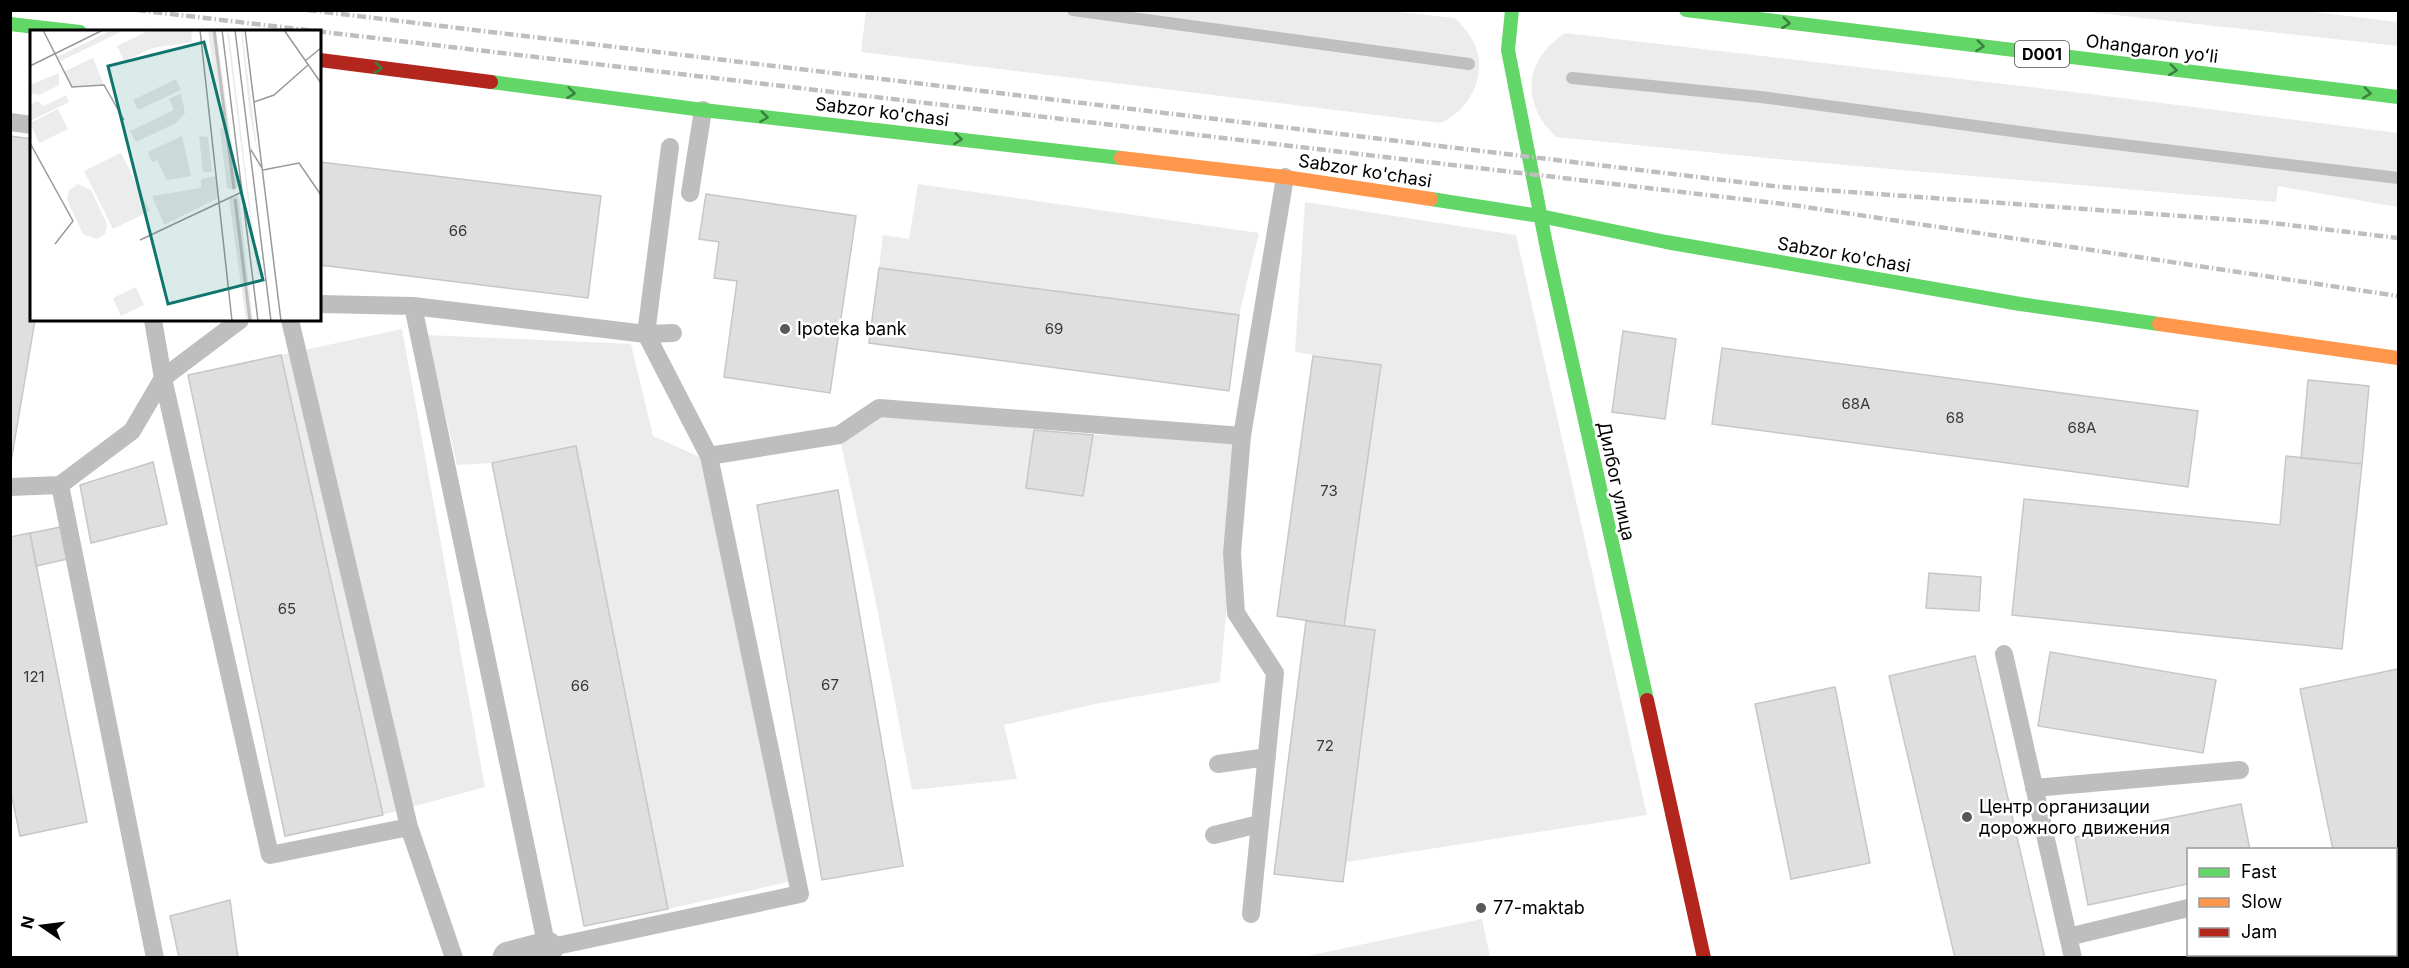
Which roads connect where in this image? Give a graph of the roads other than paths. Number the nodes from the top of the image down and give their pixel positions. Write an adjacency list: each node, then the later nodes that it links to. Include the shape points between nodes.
1 (1512, 10): 13 (main road, Дилбог улица, via 1508,50)
2 (1686, 10): 6 (main road, Ohangaron yoʻli / D001, one-way to 6)
3 (10, 24): 4 (main road)
4 (62, 30)
5 (321, 60): 7 (main road, Sabzor ko'chasi, one-way to 7)
6 (2398, 97)
7 (703, 110): 11 (main road, Sabzor ko'chasi, one-way to 11); 12 (lane)
8 (10, 122): 9 (lane)
9 (30, 126)
10 (670, 147): 20 (lane)
11 (1285, 177): 13 (main road, Sabzor ko'chasi); 23 (lane)
12 (690, 193)
13 (1540, 216): 21 (main road, Sabzor ko'chasi, via 2020,304); 42 (main road, Дилбог улица)
14 (321, 304): 15 (lane)
15 (413, 306): 20 (lane); 38 (lane)
16 (153, 321): 22 (lane)
17 (239, 321): 22 (lane)
18 (290, 321): 33 (lane)
19 (673, 333): 20 (lane)
20 (646, 334): 24 (lane)
21 (2398, 358)
22 (163, 378): 25 (lane, via 132,431); 33 (lane, via 270,855)
23 (1242, 436): 24 (lane, via 879,408 839,435); 28 (lane, via 1232,553 1236,613 1275,673)
24 (708, 456): 38 (lane, via 800,894)
25 (60, 485): 26 (lane); 39 (lane)
26 (10, 487)
27 (2004, 654): 31 (lane)
28 (1267, 757): 29 (lane); 32 (lane)
29 (1218, 764)
30 (2240, 770): 31 (lane)
31 (2034, 788): 37 (lane)
32 (1259, 824): 34 (lane); 36 (lane)
33 (409, 827): 40 (lane)
34 (1214, 835)
35 (2187, 908): 37 (lane)
36 (1251, 914)
37 (2068, 937): 43 (lane)
38 (547, 948): 41 (street)
39 (154, 957)
40 (454, 957)
41 (509, 957)
42 (1704, 957)
43 (2073, 957)

